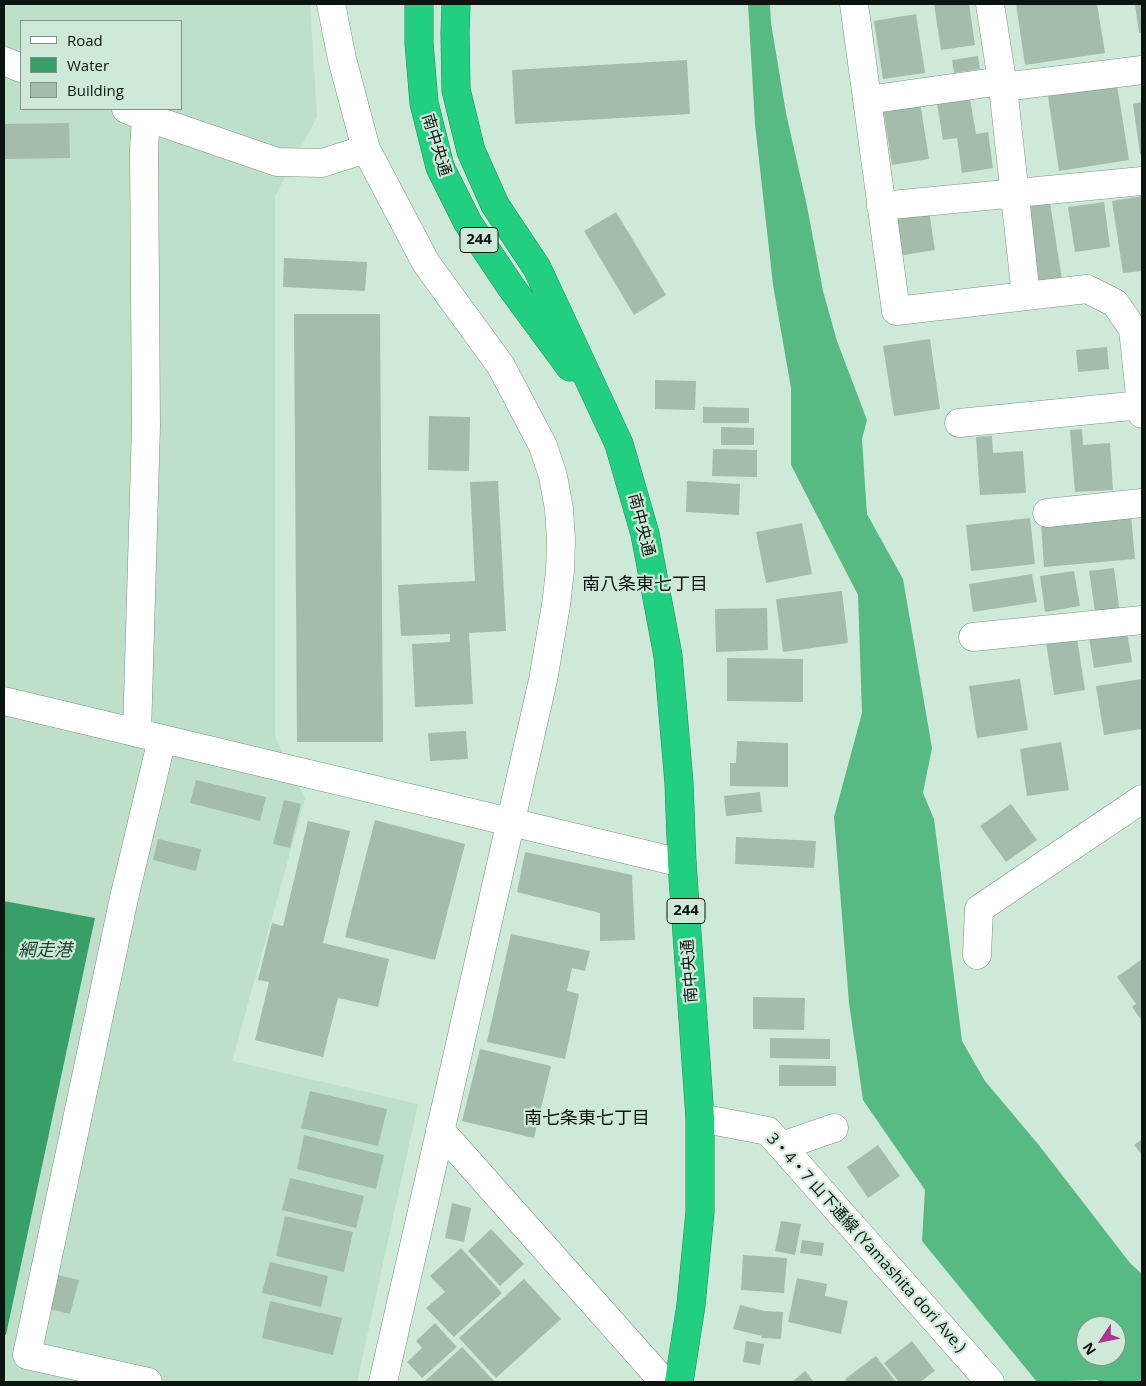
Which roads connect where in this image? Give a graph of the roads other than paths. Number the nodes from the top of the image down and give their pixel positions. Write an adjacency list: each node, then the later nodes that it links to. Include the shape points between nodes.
1 (331, 4): 12 (street)
2 (419, 4): 19 (highway, 南中央通 / 244, via 424,103 440,167 468,223 567,363)
3 (456, 4): 19 (highway, 南中央通 / 244, via 456,90 471,151 495,205 537,268)
4 (854, 4): 10 (street)
5 (990, 4): 9 (street)
6 (4, 61): 7 (street)
7 (20, 68)
8 (1142, 70): 9 (street)
9 (1003, 84): 10 (street); 14 (street)
10 (867, 100): 15 (street)
11 (136, 113): 12 (street, via 277,162 322,163); 25 (street, via 144,150)
12 (366, 149): 27 (street, via 426,263 501,366 543,446 553,476 561,540 556,605)
13 (1142, 181): 14 (street)
14 (1014, 193): 15 (street); 16 (street)
15 (882, 206): 16 (street, via 896,311)
16 (1026, 296): 17 (street, via 1087,289 1114,303 1133,329)
17 (1142, 410): 18 (street)
18 (959, 423)
19 (619, 444): 28 (highway, 南中央通 / 244, via 645,534 668,656)
20 (1142, 504): 21 (street)
21 (1047, 513)
22 (1142, 620): 23 (street)
23 (973, 637)
24 (4, 701): 25 (street)
25 (150, 736): 27 (street); 34 (street, via 124,898 27,1355)
26 (1142, 799): 29 (street, via 979,909)
27 (511, 822): 28 (street); 32 (street)
28 (682, 863): 30 (highway, 南中央通 / 244)
29 (977, 955)
30 (700, 1118): 33 (street, 3・4・7 山下通線 (Yamashita dori Ave.), via 768,1131); 37 (highway, 南中央通 / 244, via 700,1212)
31 (834, 1128): 33 (street)
32 (440, 1130): 35 (street); 36 (street)
33 (782, 1146): 38 (street, 3・4・7 山下通線 (Yamashita dori Ave.))
34 (148, 1382)
35 (382, 1382)
36 (664, 1382)
37 (679, 1382)
38 (990, 1382)

